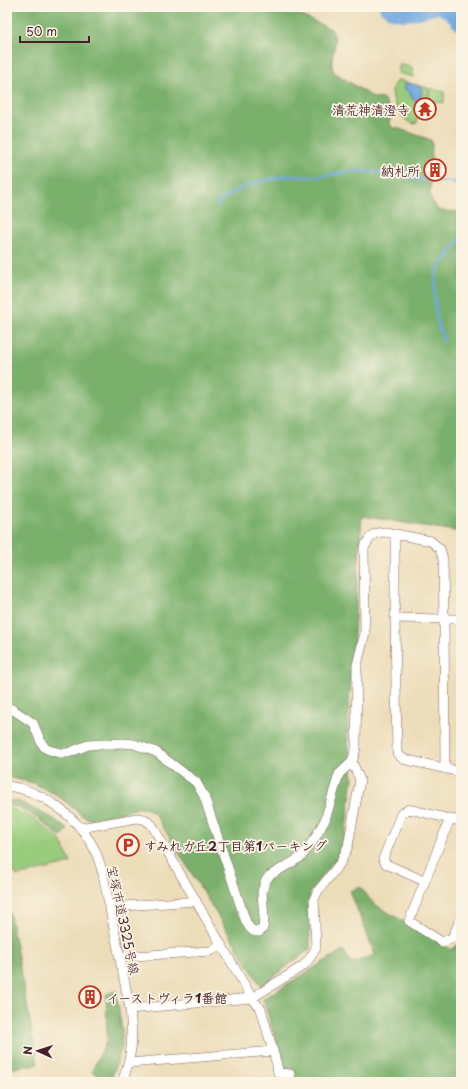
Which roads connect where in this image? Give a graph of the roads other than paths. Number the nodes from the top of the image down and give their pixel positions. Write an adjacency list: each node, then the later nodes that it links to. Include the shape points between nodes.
1 (395, 534): 2 (street); 3 (street, via 431,542 440,549 443,559); 6 (street, via 378,532 370,537 364,548 365,634 357,665 356,748)
2 (395, 618): 3 (street); 7 (street, via 397,753 404,759)
3 (444, 619): 4 (street); 7 (street)
4 (461, 619)
5 (7, 708): 6 (street, via 33,723 45,748 49,750 60,753 88,745 134,744 156,752 196,782 204,796 246,922 254,932 259,932 263,928 262,892 265,882 269,876 301,858 325,820 339,774)
6 (352, 762): 19 (street, via 360,780 348,846 341,862 314,899 316,948 303,966)
7 (445, 769): 8 (street)
8 (461, 772)
9 (7, 786): 12 (street, 宝塚市道3325号線, via 41,796 66,813)
10 (450, 819): 11 (street); 13 (street); 13 (street, via 409,809 401,814 383,859 386,864)
11 (461, 821)
12 (80, 828): 14 (street, via 137,818 148,822); 15 (street, 宝塚市道3325号線, via 92,843 98,858)
13 (424, 881): 16 (street, via 409,921 442,942 452,938)
14 (196, 902): 15 (street); 17 (street)
15 (110, 907): 18 (street, 宝塚市道3325号線)
16 (461, 918)
17 (221, 944): 18 (street, via 211,951); 19 (street)
18 (119, 957): 20 (street, 宝塚市道3325号線)
19 (252, 998): 20 (street); 21 (street, via 260,1009)
20 (130, 1009): 22 (street, 宝塚市道3325号線, via 132,1046)
21 (273, 1051): 22 (street); 24 (street, via 278,1073 290,1074)
22 (129, 1063): 23 (street, 宝塚市道3325号線)
23 (122, 1082)
24 (290, 1082)

